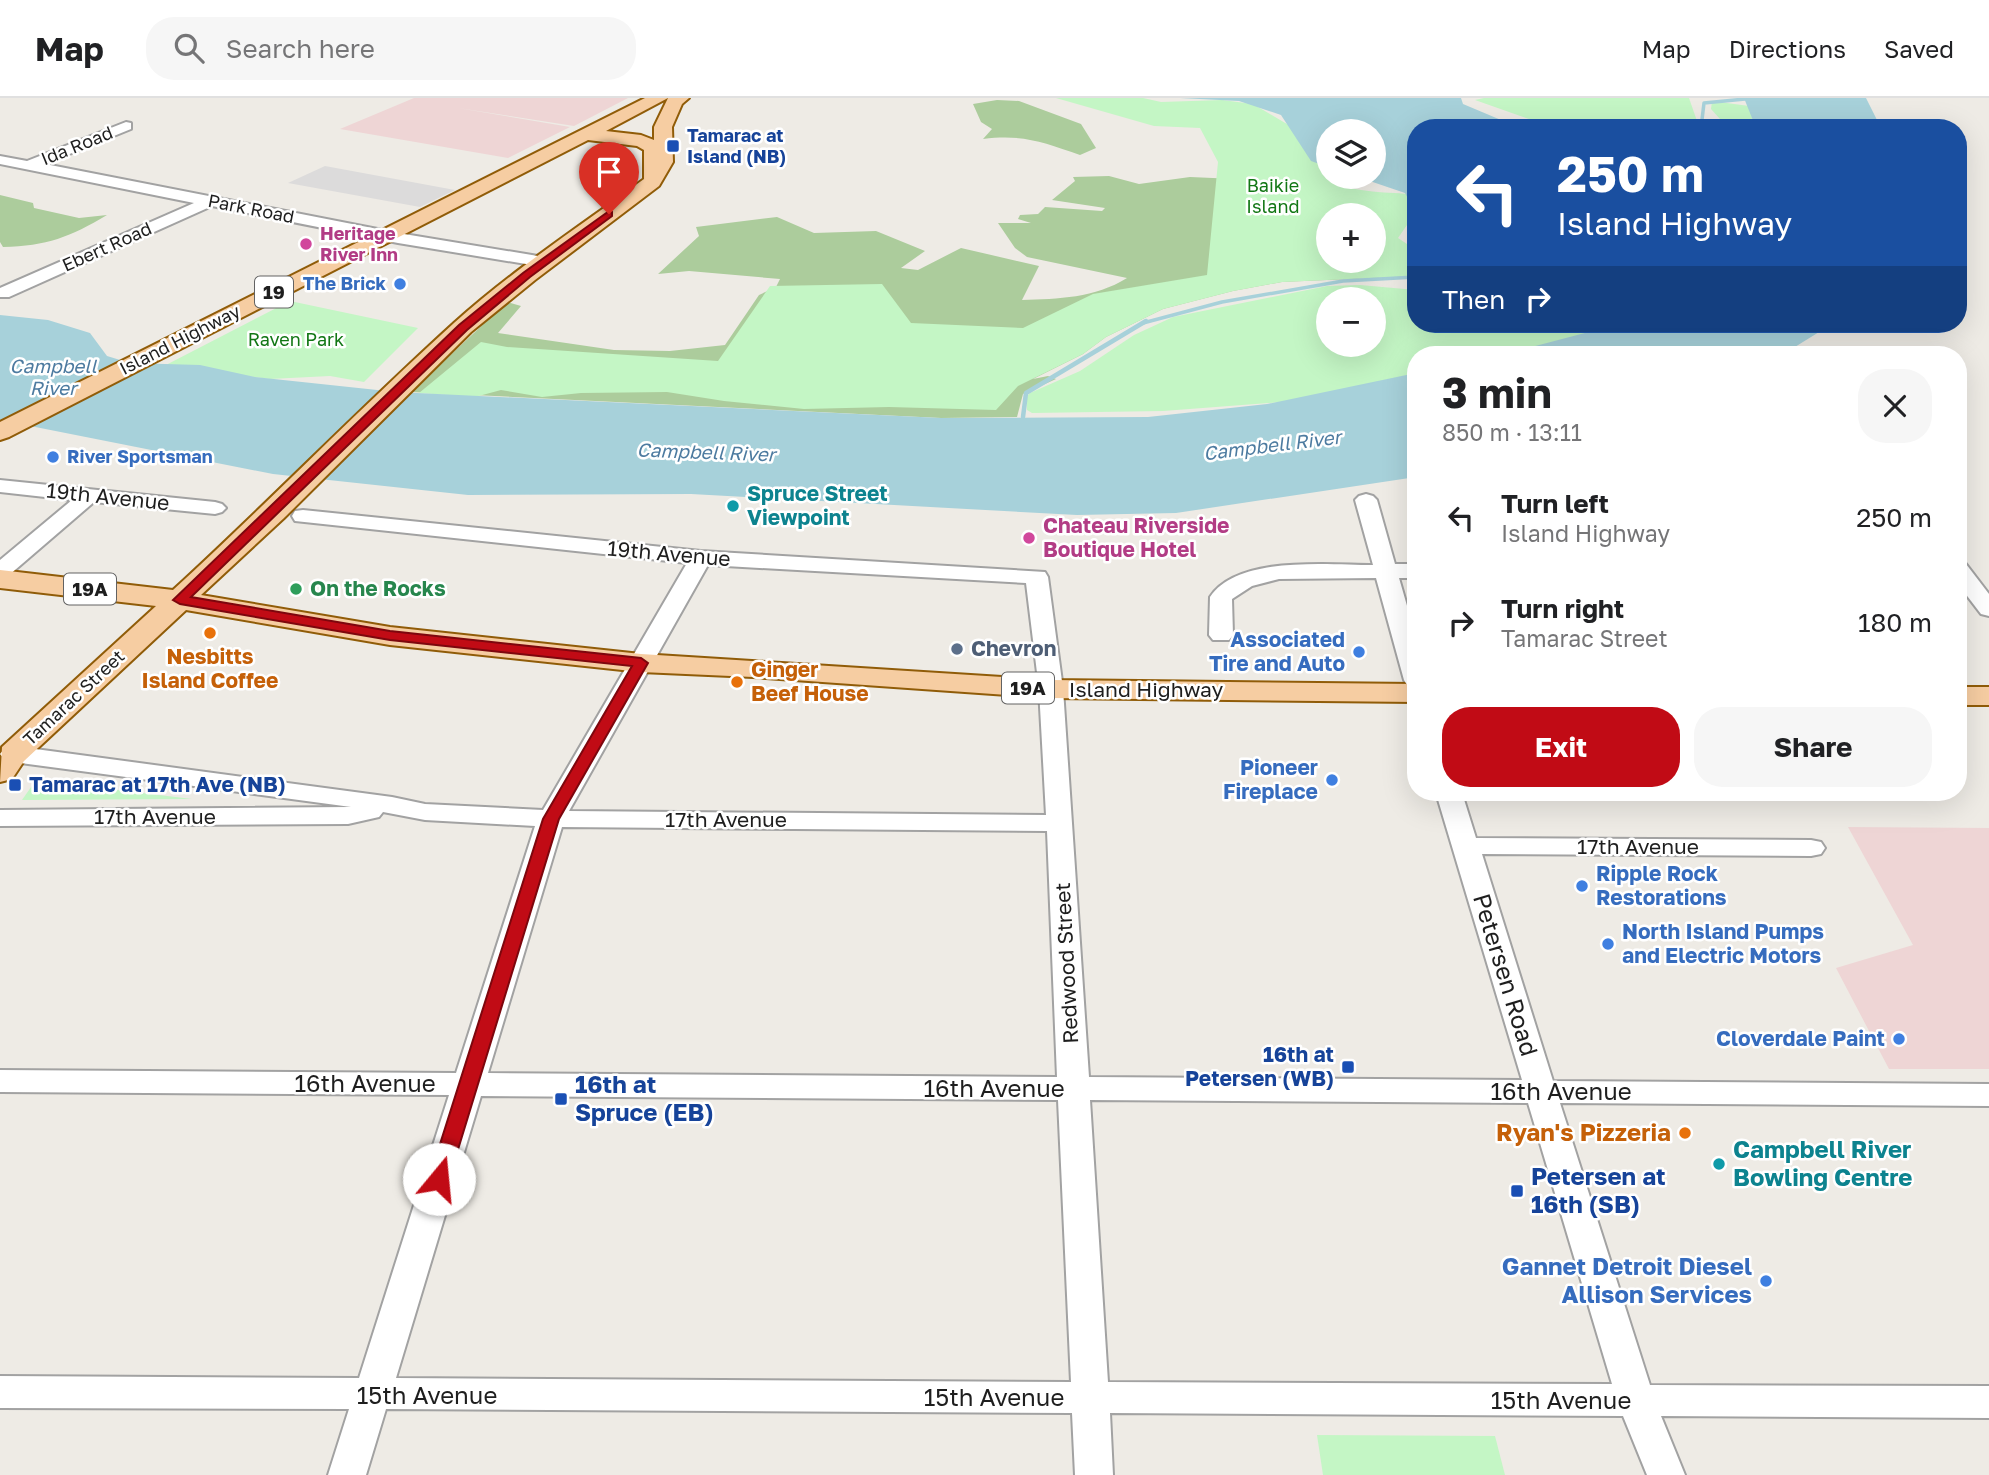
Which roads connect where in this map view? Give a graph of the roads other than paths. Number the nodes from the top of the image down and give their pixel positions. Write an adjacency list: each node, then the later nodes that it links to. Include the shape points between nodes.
1 (659, 98): 4 (main road, Island Highway / 19)
2 (680, 98): 7 (main road, via 663,127 664,162)
3 (126, 126): 6 (street, Ida Road)
4 (589, 135): 7 (main road, via 641,141 653,147); 9 (main road, Island Highway / 19)
5 (0, 160): 6 (street, Park Road)
6 (27, 166): 8 (street, Park Road)
7 (652, 182): 10 (main road, Tamarac Street)
8 (211, 201): 9 (street, Park Road); 11 (street, Ebert Road)
9 (384, 235): 10 (street, Park Road); 12 (main road, Island Highway / 19)
10 (544, 262): 16 (main road, Tamarac Street, via 463,327)
11 (3, 292)
12 (0, 432)
13 (0, 486): 14 (street, 19th Avenue)
14 (90, 495): 17 (street, 19th Avenue); 19 (street)
15 (1366, 500): 20 (street)
16 (296, 505): 18 (street, 19th Avenue); 25 (main road, Tamarac Street)
17 (215, 508)
18 (701, 558): 22 (street, 19th Avenue); 29 (street)
19 (0, 570)
20 (1386, 571): 21 (street); 27 (street, via 1279,572 1244,581 1222,597); 28 (street)
21 (1407, 571)
22 (1037, 577): 30 (street, Redwood Street)
23 (0, 579): 25 (main road, Island Highway / 19A)
24 (1967, 581): 26 (street)
25 (180, 600): 29 (main road, Island Highway / 19A, via 390,636); 34 (main road, Tamarac Street)
26 (1989, 609)
27 (1221, 635)
28 (1407, 647)
29 (641, 663): 30 (main road, Island Highway / 19A); 38 (street)
30 (1051, 690): 31 (main road, Island Highway / 19A); 39 (street, Redwood Street)
31 (1407, 693)
32 (1967, 696): 33 (main road)
33 (1989, 696)
34 (6, 763): 36 (street, 17th Avenue)
35 (1451, 801): 40 (street, Petersen Road)
36 (392, 806): 37 (street, 17th Avenue, via 348,816); 38 (street, 17th Avenue)
37 (0, 818)
38 (551, 819): 39 (street, 17th Avenue); 43 (street)
39 (1060, 823): 44 (street, Redwood Street)
40 (1465, 846): 41 (street, 17th Avenue); 45 (street, Petersen Road)
41 (1811, 848)
42 (0, 1081): 43 (street, 16th Avenue)
43 (468, 1085): 44 (street, 16th Avenue); 48 (street)
44 (1074, 1089): 45 (street, 16th Avenue); 49 (street, Redwood Street)
45 (1541, 1092): 46 (street, 16th Avenue); 50 (street, Petersen Road)
46 (1989, 1095)
47 (0, 1392): 48 (street, 15th Avenue)
48 (372, 1395): 49 (street, 15th Avenue); 52 (street)
49 (1090, 1398): 50 (street, 15th Avenue); 53 (street, Redwood Street)
50 (1636, 1401): 51 (street, 15th Avenue); 54 (street, Petersen Road)
51 (1989, 1402)
52 (347, 1475)
53 (1094, 1475)
54 (1666, 1475)

